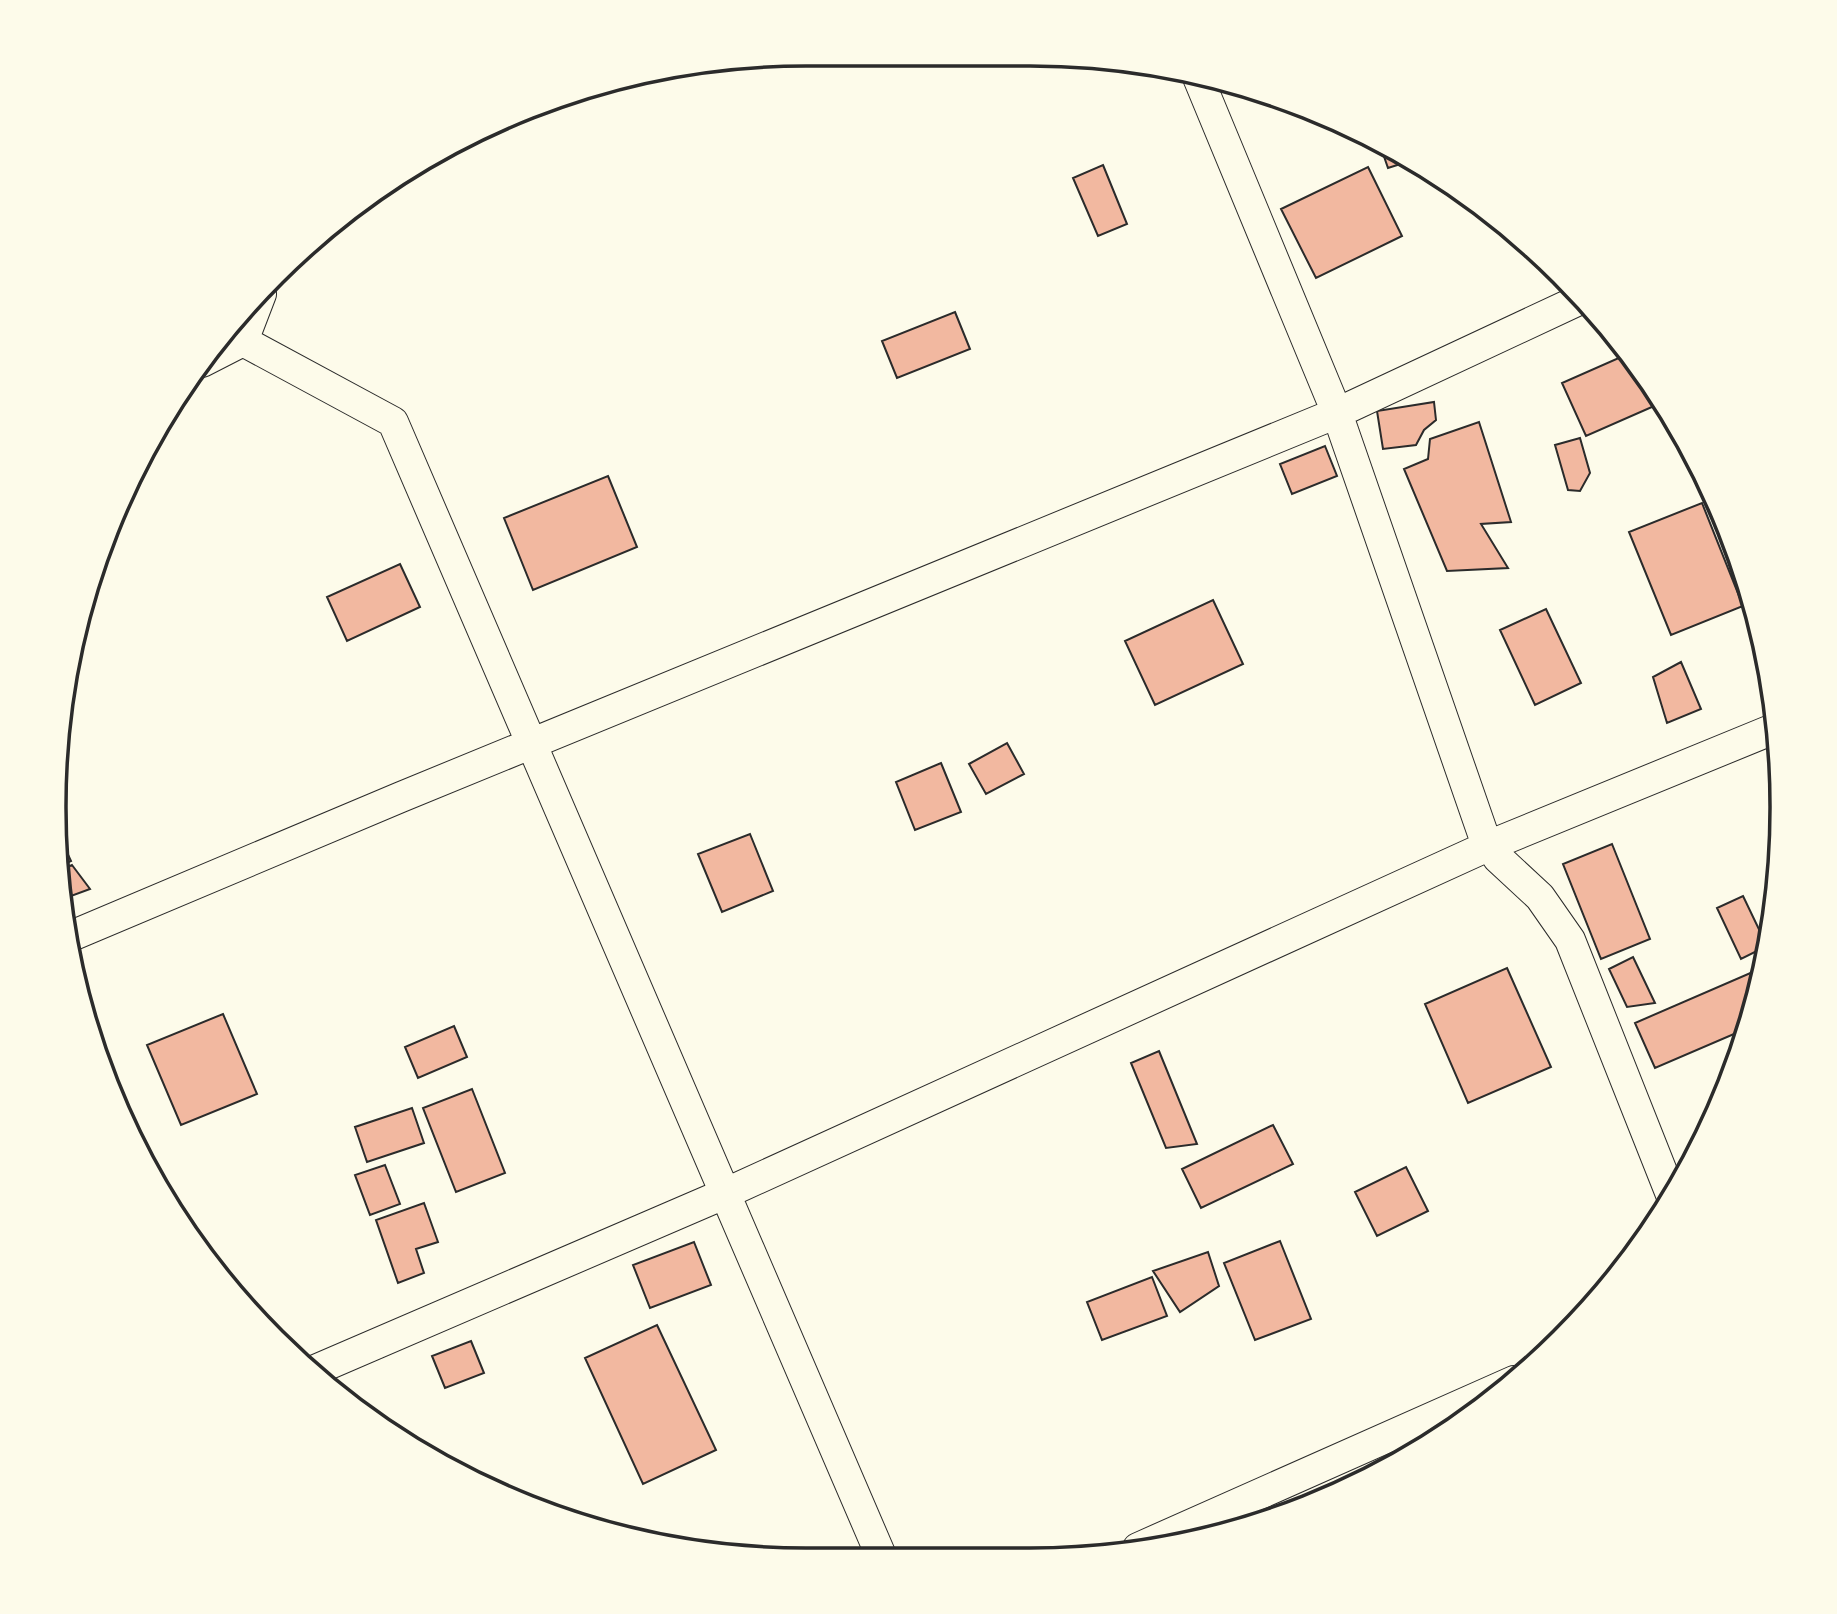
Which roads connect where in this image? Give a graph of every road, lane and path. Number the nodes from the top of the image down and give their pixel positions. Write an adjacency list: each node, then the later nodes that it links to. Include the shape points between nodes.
1 (1202, 87): 6 (street)
2 (1572, 303): 6 (street)
3 (252, 316): 4 (street)
4 (243, 341): 5 (street); 8 (street, via 393,422)
5 (224, 350)
6 (1337, 413): 8 (street); 9 (street)
7 (1766, 732): 9 (street)
8 (531, 745): 10 (street); 12 (street)
9 (1488, 846): 11 (street, via 1540,897 1570,940); 12 (street)
10 (78, 933)
11 (1667, 1184)
12 (724, 1194): 13 (street); 16 (street)
13 (323, 1367)
14 (1475, 1398): 15 (street)
15 (1170, 1534)
16 (878, 1548)

